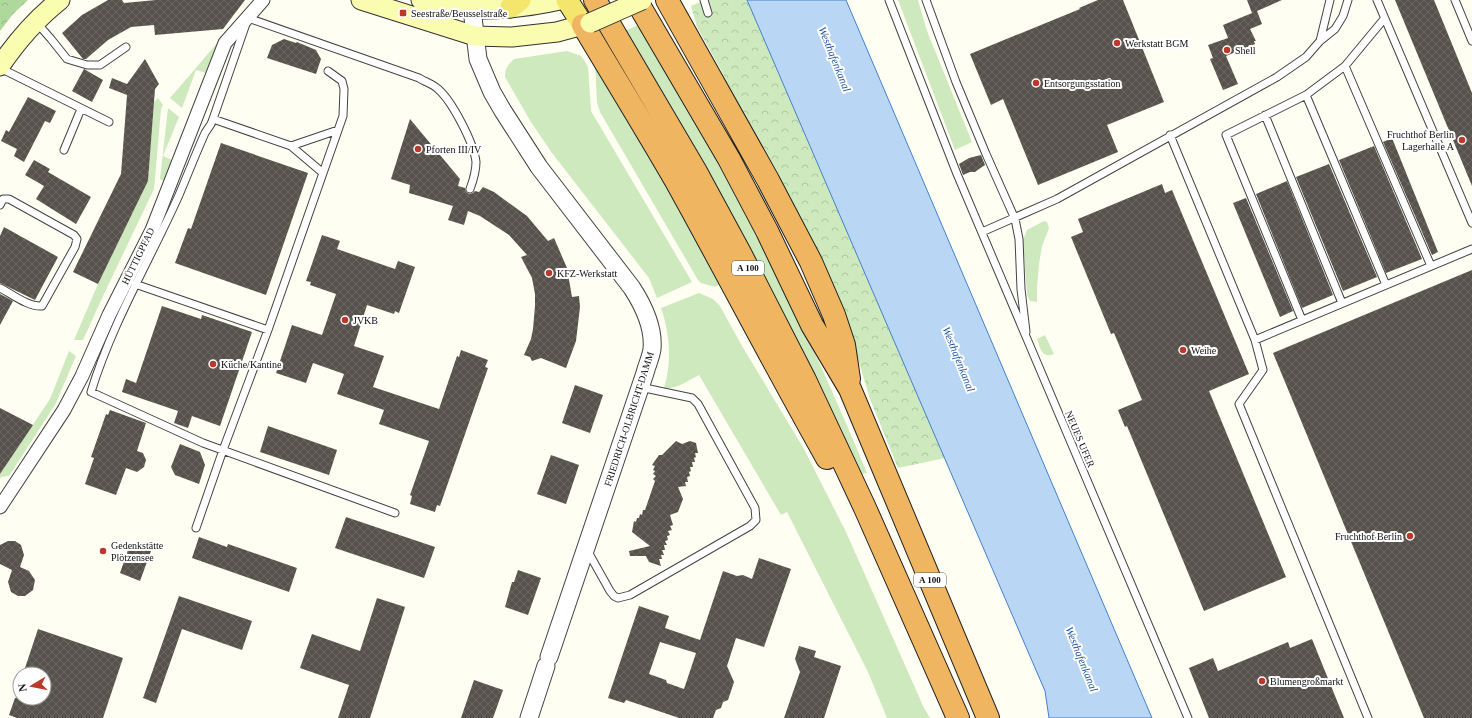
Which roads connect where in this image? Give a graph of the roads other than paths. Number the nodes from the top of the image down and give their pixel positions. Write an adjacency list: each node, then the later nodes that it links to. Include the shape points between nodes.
1 (60, 0): 22 (main road)
2 (68, 0): 22 (main road)
3 (263, 0): 23 (street, HÜTTIGPFAD)
4 (361, 0): 26 (main road)
5 (421, 0): 20 (main road, via 453,8)
6 (560, 0): 19 (main road)
7 (567, 0): 25 (main road)
8 (595, 0): 62 (highway, A 100, via 695,170 740,253 805,380)
9 (636, 0): 59 (highway, A 100, via 729,159 812,326)
10 (642, 0): 25 (main road, bridge)
11 (667, 0): 59 (highway, via 811,262 844,345)
12 (704, 0): 21 (lane)
13 (889, 0): 47 (lane, NEUES UFER)
14 (926, 0): 45 (lane, via 956,82)
15 (1330, 0): 27 (lane)
16 (1348, 0): 27 (lane, via 1335,29)
17 (1377, 0): 24 (lane)
18 (1455, 0): 28 (lane)
19 (516, 4): 20 (main road)
20 (472, 9): 26 (street, FRIEDRICH-OLBRICHT-DAMM)
21 (708, 13)
22 (40, 17): 29 (lane, via 51,38 67,59 87,65 100,65); 31 (main road)
23 (248, 18): 36 (lane); 43 (lane, via 419,78 438,88 455,111 468,136 476,162); 61 (street, HÜTTIGPFAD, via 225,43 152,230 109,315 82,376 64,410)
24 (1384, 19): 30 (lane); 46 (lane)
25 (586, 24): 26 (main road, via 557,32 512,37); 62 (highway, via 676,181 844,488)
26 (475, 36): 58 (street, FRIEDRICH-OLBRICHT-DAMM, via 478,59 492,92 519,138 632,288 644,308 650,328 652,349)
27 (1320, 41): 39 (lane, via 1306,57 1282,74)
28 (1472, 41)
29 (126, 47)
30 (1345, 66): 33 (lane); 49 (lane)
31 (0, 67): 34 (lane)
32 (328, 71): 38 (lane, via 342,81 344,89 343,116)
33 (1306, 95): 35 (lane); 51 (lane)
34 (81, 109): 37 (lane); 41 (lane)
35 (1265, 115): 53 (lane); 54 (lane, via 1226,135)
36 (213, 119): 40 (lane); 50 (lane)
37 (109, 122)
38 (338, 130): 40 (lane); 42 (lane)
39 (1170, 135): 45 (lane, via 1057,199); 57 (lane)
40 (291, 146): 42 (lane)
41 (64, 150)
42 (323, 174): 55 (lane)
43 (470, 189)
44 (0, 205): 52 (lane, via 4,199 9,199 74,235 76,239 75,247 42,306 29,304)
45 (1015, 219): 47 (lane); 56 (lane, via 1019,239)
46 (1472, 223)
47 (982, 232): 56 (lane, NEUES UFER)
48 (1472, 249): 49 (lane)
49 (1431, 266): 51 (lane)
50 (135, 284): 55 (lane); 60 (lane, via 100,362 91,392)
51 (1386, 285): 53 (lane)
52 (0, 288)
53 (1342, 303): 54 (lane)
54 (1302, 320): 57 (lane)
55 (268, 330): 60 (lane)
56 (1027, 340): 69 (lane, NEUES UFER)
57 (1255, 340): 70 (lane, via 1263,370 1239,404)
58 (640, 387): 65 (street, FRIEDRICH-OLBRICHT-DAMM); 65 (lane, via 692,398 698,404 755,508 756,520 750,526 630,595 618,598 610,591)
59 (850, 389): 68 (highway, A 100)
60 (223, 450): 63 (lane); 64 (lane)
61 (1, 506)
62 (865, 508): 67 (highway, A 100)
63 (395, 513)
64 (196, 528)
65 (586, 548): 66 (street, FRIEDRICH-OLBRICHT-DAMM)
66 (529, 718)
67 (958, 718)
68 (988, 718)
69 (1188, 718)
70 (1368, 718)

